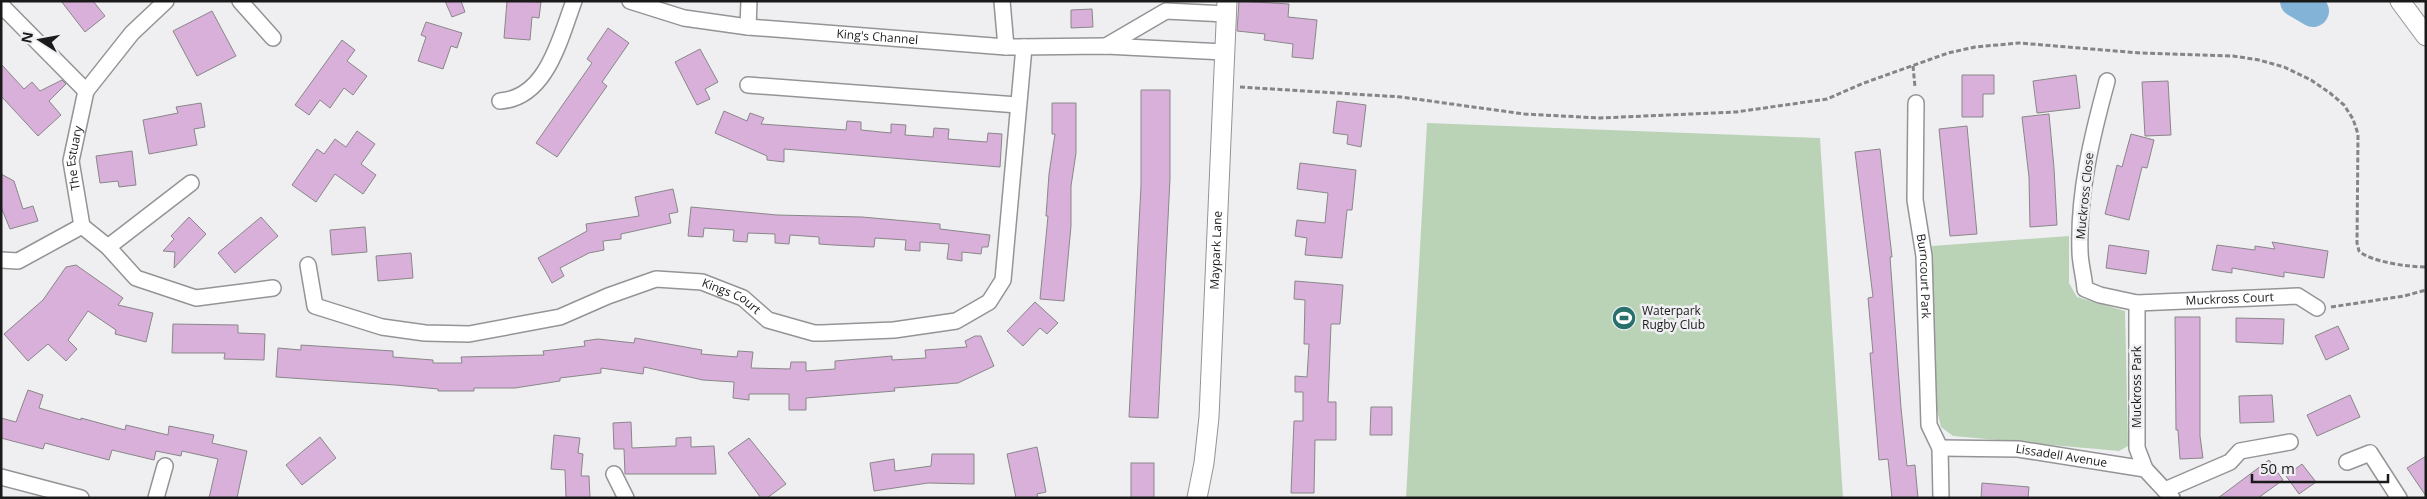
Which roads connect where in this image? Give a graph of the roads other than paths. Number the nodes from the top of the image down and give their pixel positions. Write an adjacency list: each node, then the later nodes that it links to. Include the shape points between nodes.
1 (166, 1): 19 (street, The Estuary, via 132,33)
2 (240, 1): 12 (street)
3 (574, 1): 20 (street, via 552,57 537,83 522,96)
4 (630, 1): 10 (street, King's Channel, via 684,18)
5 (749, 1): 10 (street)
6 (1002, 1): 14 (street)
7 (2400, 1): 11 (street)
8 (1, 5): 19 (street)
9 (1226, 8): 13 (street, King's Channel, via 1166,11); 16 (street, Maypark Lane)
10 (748, 27): 14 (street, King's Channel)
11 (2426, 36)
12 (273, 38)
13 (1106, 46): 15 (street, King's Channel); 16 (street, King's Channel)
14 (1006, 47): 15 (street, King's Channel)
15 (1024, 47): 22 (street, Kings Court)
16 (1224, 52): 42 (street, Maypark Lane, via 1209,417)
17 (2107, 81): 29 (street, Muckross Close, via 2092,137 2082,203 2080,252 2085,289)
18 (748, 85): 22 (street)
19 (86, 91): 24 (street, The Estuary, via 71,161)
20 (500, 101)
21 (1916, 103): 32 (street, Burncourt Park, via 1915,200 1924,256 1929,425)
22 (1018, 105): 27 (street, Kings Court, via 1003,280 989,302 956,321 894,330 814,333 768,320 743,298 702,282 656,279 560,317 469,334 425,333 382,327 315,306)
23 (191, 183): 25 (street)
24 (82, 226): 25 (street); 26 (street, via 18,261)
25 (108, 247): 28 (street, via 136,278 196,298)
26 (1, 260)
27 (308, 265)
28 (273, 288)
29 (2137, 303): 30 (street, Muckross Court, via 2298,296); 35 (street, Muckross Park, via 2137,448)
30 (2317, 308)
31 (2290, 442): 38 (street, via 2240,452 2230,462)
32 (1940, 448): 35 (street, Lissadell Avenue, via 2018,449); 43 (street)
33 (2347, 462): 44 (street, via 2370,453)
34 (165, 466): 40 (street)
35 (2145, 469): 38 (street)
36 (614, 474): 41 (street)
37 (1, 477): 39 (street)
38 (2168, 494)
39 (81, 498)
40 (156, 498)
41 (626, 498)
42 (1197, 498)
43 (1941, 498)
44 (2399, 498)

